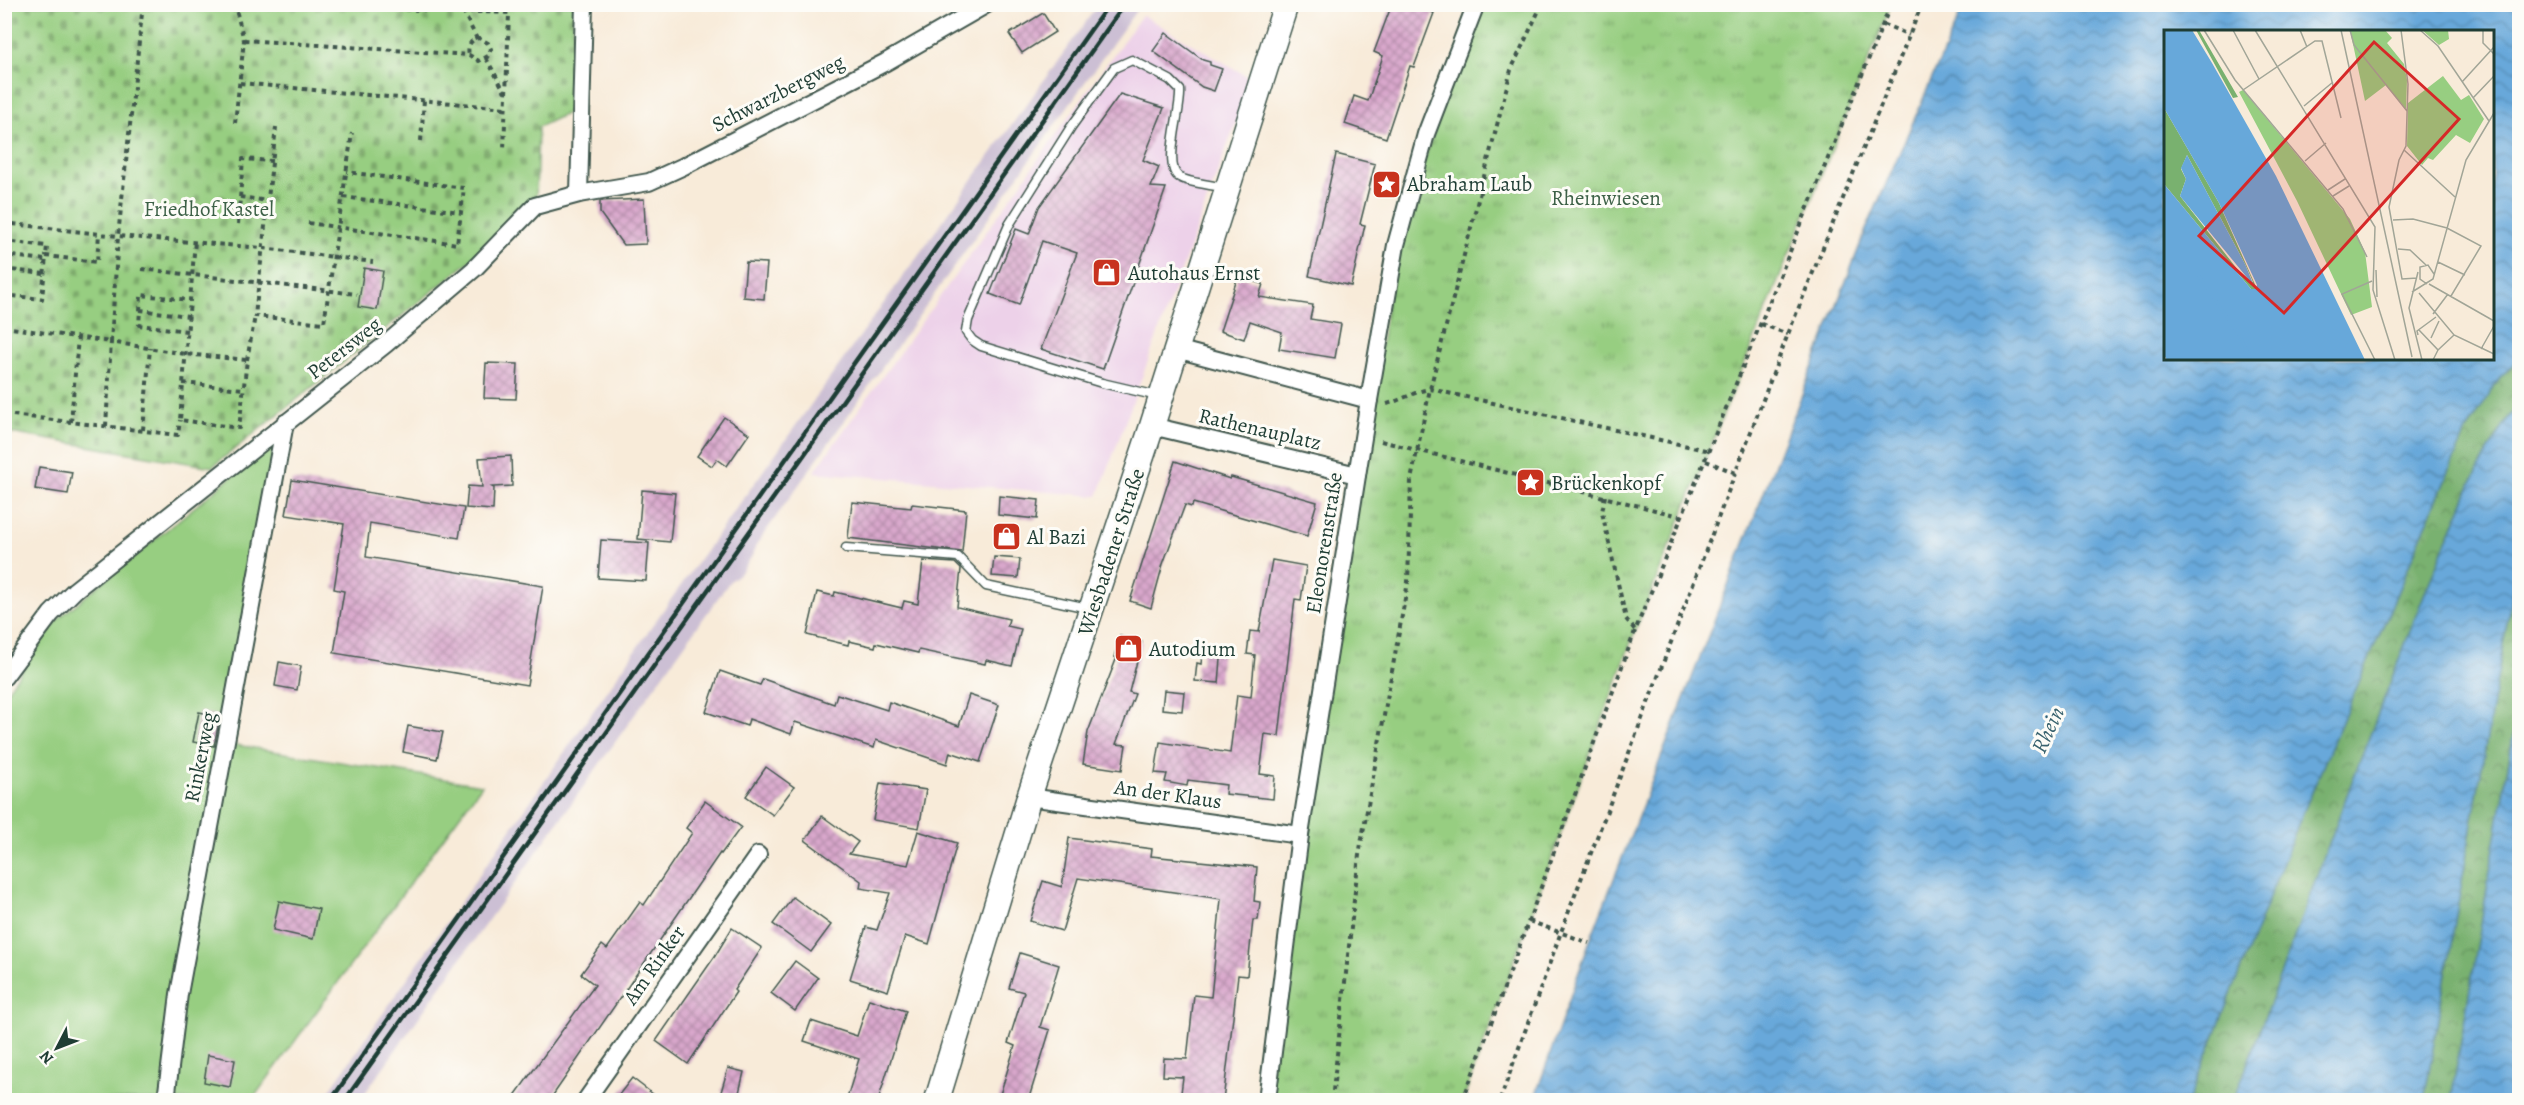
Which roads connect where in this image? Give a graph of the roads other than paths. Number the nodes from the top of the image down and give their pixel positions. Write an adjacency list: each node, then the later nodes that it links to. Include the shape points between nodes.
1 (584, 4): 6 (street)
2 (987, 4): 6 (street, Schwarzbergweg, via 896,57 684,166 649,182)
3 (1286, 4): 5 (main road, Wiesbadener Straße)
4 (1476, 4): 9 (street, Eleonorenstraße, via 1426,134 1396,245)
5 (1228, 188): 7 (main road, Wiesbadener Straße); 8 (lane, via 1179,177 1172,169 1180,90 1170,80 1132,60 1121,63 1071,127 1009,225 968,320 966,332 981,346)
6 (579, 194): 10 (street, Petersweg, via 536,206 474,269)
7 (1176, 349): 8 (main road, Wiesbadener Straße); 9 (street)
8 (1162, 397): 11 (main road, Wiesbadener Straße)
9 (1369, 400): 12 (street, Eleonorenstraße)
10 (285, 423): 15 (street, Petersweg, via 75,590 51,614); 19 (street, Rinkerweg, via 179,994)
11 (1152, 426): 12 (street, Rathenauplatz); 14 (main road, Wiesbadener Straße)
12 (1357, 475): 17 (street, Eleonorenstraße)
13 (846, 548): 14 (lane, via 958,557 986,586)
14 (1092, 609): 16 (main road, Wiesbadener Straße)
15 (4, 677)
16 (1029, 797): 17 (street, An der Klaus); 21 (main road, Wiesbadener Straße)
17 (1300, 835): 22 (street, Eleonorenstraße)
18 (758, 855): 20 (street, Am Rinker)
19 (166, 1101)
20 (586, 1101)
21 (937, 1101)
22 (1267, 1101)

